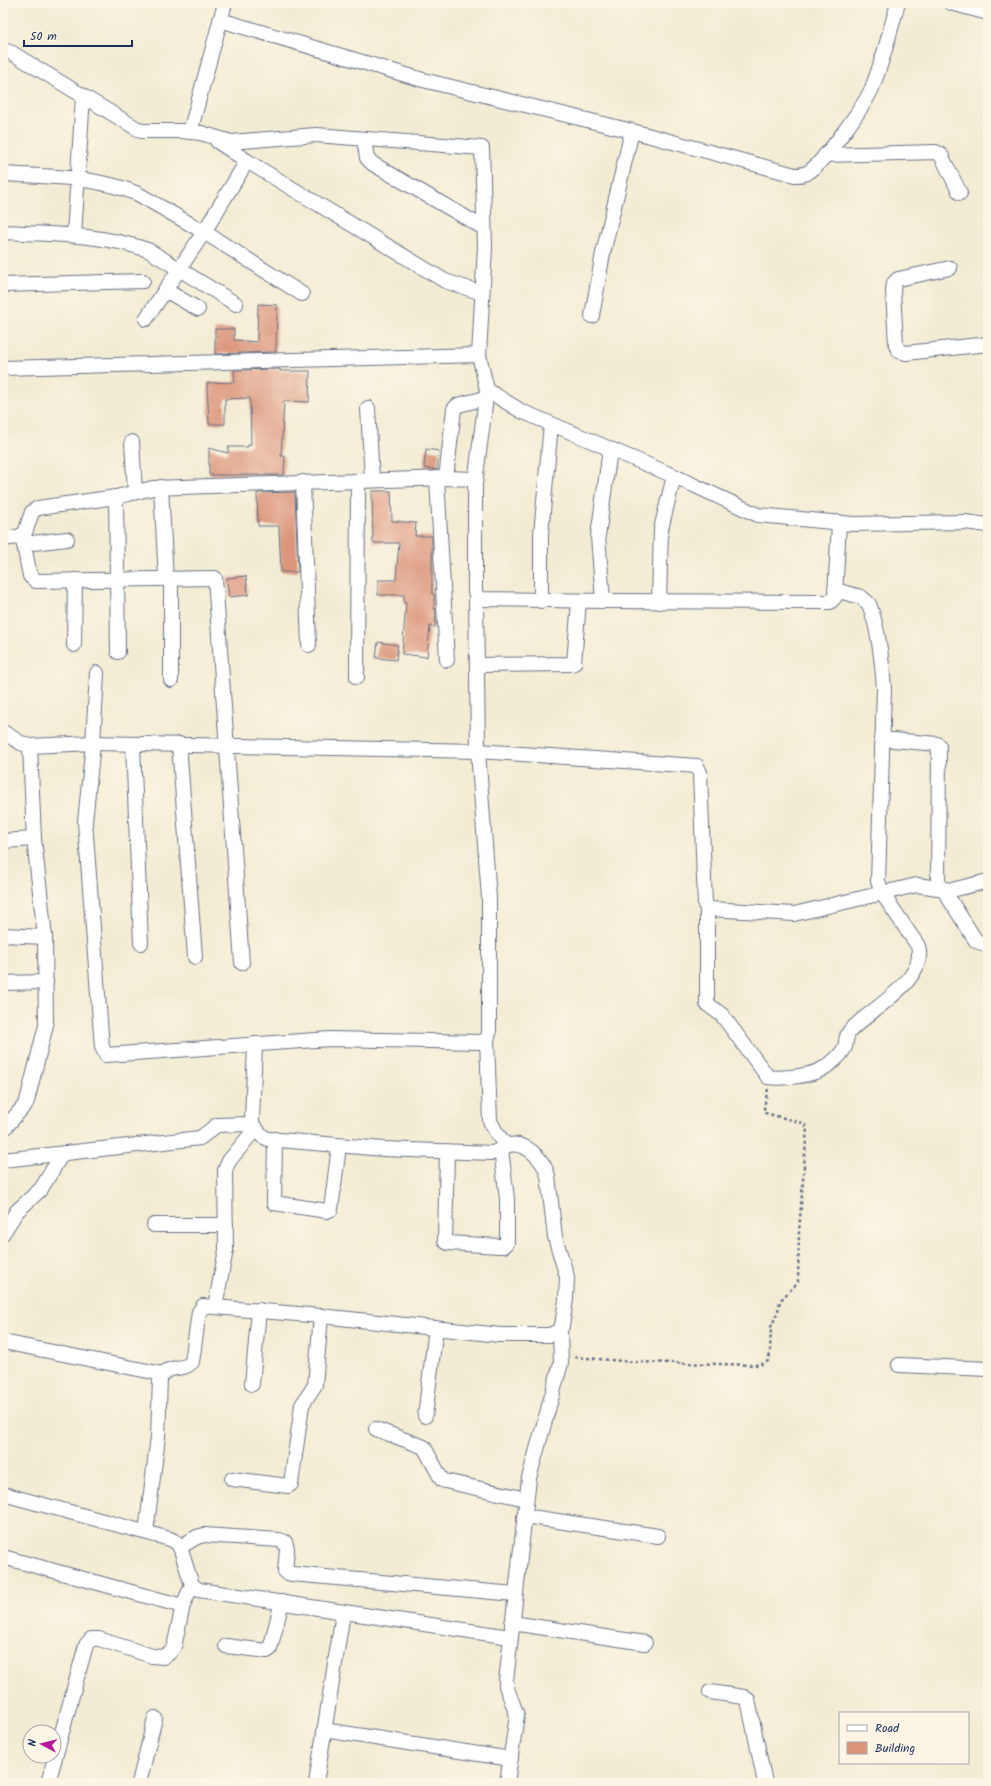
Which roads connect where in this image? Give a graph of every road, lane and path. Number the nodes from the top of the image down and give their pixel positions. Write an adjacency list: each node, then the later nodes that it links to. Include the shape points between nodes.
1 (225, 3): 5 (street)
2 (898, 3): 12 (street, via 872,89 863,106)
3 (951, 3): 4 (street)
4 (988, 13)
5 (220, 20): 8 (street, via 423,80); 9 (street)
6 (3, 50): 7 (street)
7 (83, 96): 9 (street, via 141,130); 15 (street)
8 (632, 131): 12 (street, via 795,175 809,172); 30 (street, via 603,253)
9 (190, 132): 10 (street)
10 (210, 136): 11 (street, via 230,142 316,135); 13 (street)
11 (364, 139): 17 (street, via 367,158 373,164); 17 (street, via 482,148)
12 (825, 155): 16 (street, via 936,152 941,155)
13 (247, 161): 19 (street); 26 (street, via 445,281)
14 (3, 174): 15 (street)
15 (78, 178): 19 (street, via 127,189); 20 (street)
16 (960, 193)
17 (484, 228): 26 (street)
18 (3, 232): 20 (street)
19 (204, 232): 22 (street); 27 (street)
20 (74, 235): 22 (street, via 137,246)
21 (950, 268): 32 (street, via 898,279 894,283 896,345 899,351 906,353)
22 (179, 269): 25 (street); 28 (street)
23 (143, 280): 24 (street)
24 (3, 285)
25 (165, 290): 29 (street); 31 (street)
26 (482, 293): 33 (street)
27 (302, 294)
28 (236, 304)
29 (198, 308)
30 (592, 316)
31 (146, 319)
32 (988, 344)
33 (479, 355): 34 (street); 35 (street)
34 (3, 368)
35 (487, 394): 37 (street); 41 (street, via 454,409); 42 (street)
36 (368, 408): 43 (street)
37 (551, 424): 39 (street); 58 (street, via 541,534)
38 (132, 442): 46 (street)
39 (610, 450): 40 (street); 60 (street, via 598,536)
40 (674, 476): 48 (street, via 758,515); 61 (street, via 661,529)
41 (442, 478): 42 (street); 43 (street); 65 (street)
42 (476, 479): 57 (street)
43 (365, 481): 44 (street); 68 (street)
44 (303, 482): 45 (street); 63 (street)
45 (161, 487): 46 (street); 54 (street)
46 (135, 492): 47 (street)
47 (116, 497): 52 (street, via 38,508 32,512); 53 (street)
48 (839, 522): 49 (street); 56 (street)
49 (988, 524)
50 (3, 539): 52 (street)
51 (66, 539): 52 (street)
52 (23, 540): 55 (street, via 32,580)
53 (116, 579): 54 (street); 55 (street); 64 (street)
54 (169, 579): 69 (street); 75 (street, via 216,580)
55 (74, 580): 62 (street)
56 (835, 590): 61 (street, via 835,598 830,602); 71 (street, via 860,597 871,608 882,664)
57 (476, 596): 58 (street, via 481,599); 66 (street)
58 (541, 600): 59 (street)
59 (579, 601): 60 (street); 66 (street, via 574,662 571,664)
60 (603, 601): 61 (street)
61 (659, 602)
62 (74, 645)
63 (309, 645)
64 (118, 652)
65 (447, 660)
66 (477, 665): 77 (street)
67 (97, 673): 72 (street)
68 (357, 677)
69 (171, 680)
70 (3, 732): 76 (street)
71 (882, 738): 81 (street, via 939,746); 82 (street, via 878,877)
72 (93, 743): 73 (street); 76 (street); 93 (street, via 85,822 104,1052 109,1056)
73 (133, 744): 74 (street); 86 (street)
74 (179, 744): 75 (street); 88 (street)
75 (226, 744): 77 (street); 89 (street)
76 (30, 746): 78 (street)
77 (478, 751): 83 (street, via 699,767); 92 (street, via 489,898)
78 (34, 839): 79 (street); 85 (street)
79 (3, 841)
80 (988, 881): 81 (street, via 958,890)
81 (940, 888): 82 (street, via 917,885); 87 (street, via 976,941)
82 (882, 893): 83 (street, via 794,914); 94 (street, via 918,946 920,957 916,969 902,986 850,1032 844,1050 826,1067 813,1074)
83 (706, 908): 94 (street, via 707,1004 722,1015 766,1075)
84 (3, 935): 85 (street)
85 (45, 937): 90 (street)
86 (141, 943)
87 (988, 945)
88 (195, 957)
89 (242, 963)
90 (46, 982): 91 (street); 96 (street, via 46,1025 29,1096 25,1106)
91 (3, 983)
92 (487, 1040): 93 (street, via 480,1042 330,1039); 99 (street, via 490,1121)
93 (255, 1044): 95 (street)
94 (772, 1077): 112 (path, via 764,1107 765,1113 803,1123 807,1127 798,1282 780,1301 771,1327 768,1361 760,1365 636,1362)
95 (253, 1126): 97 (street, via 265,1138); 101 (street, via 217,1125 200,1138); 104 (street, via 225,1170)
96 (3, 1130)
97 (274, 1139): 98 (street); 98 (street, via 274,1203 327,1211 331,1210)
98 (339, 1146): 100 (street)
99 (504, 1148): 100 (street, via 492,1153); 100 (street, via 507,1243 504,1246 445,1241); 110 (street, via 527,1149 537,1156 547,1172 555,1237 567,1277)
100 (447, 1151)
101 (62, 1154): 102 (street); 105 (street, via 41,1189 17,1211)
102 (3, 1160)
103 (154, 1225): 104 (street)
104 (226, 1225): 106 (street, via 225,1257)
105 (3, 1233)
106 (215, 1306): 107 (street); 115 (street, via 200,1309 192,1362 169,1369)
107 (259, 1310): 108 (street); 116 (street)
108 (321, 1316): 109 (street); 119 (street, via 315,1385 302,1405 292,1484 288,1486)
109 (436, 1328): 110 (street, via 500,1335 550,1335); 117 (street)
110 (560, 1330): 112 (street)
111 (3, 1342): 115 (street)
112 (562, 1356): 121 (street, via 528,1478)
113 (898, 1365): 114 (street)
114 (988, 1369)
115 (163, 1374): 123 (street, via 159,1383 158,1438)
116 (252, 1384)
117 (425, 1416)
118 (376, 1429): 121 (street, via 423,1445 442,1480)
119 (232, 1479)
120 (3, 1494): 123 (street)
121 (526, 1499): 122 (street)
122 (524, 1516): 124 (street); 128 (street)
123 (146, 1532): 125 (street, via 170,1539)
124 (658, 1536)
125 (180, 1547): 127 (street); 128 (street, via 204,1535 279,1540 285,1542 287,1549 285,1572 292,1574)
126 (3, 1557): 130 (street)
127 (192, 1585): 129 (street, via 199,1590); 130 (street)
128 (515, 1594): 132 (street)
129 (282, 1602): 131 (street); 135 (street, via 270,1649 267,1651)
130 (183, 1605): 140 (street, via 174,1647 162,1657 100,1638 91,1639 86,1645)
131 (343, 1613): 133 (street); 138 (street)
132 (512, 1623): 133 (street); 134 (street)
133 (510, 1637): 139 (street, via 506,1686 517,1715)
134 (645, 1643)
135 (226, 1646)
136 (710, 1692): 144 (street, via 744,1697 748,1700)
137 (155, 1718): 141 (street)
138 (324, 1730): 139 (street); 142 (street)
139 (511, 1759): 143 (street)
140 (48, 1783)
141 (139, 1783)
142 (316, 1783)
143 (507, 1783)
144 (765, 1783)

